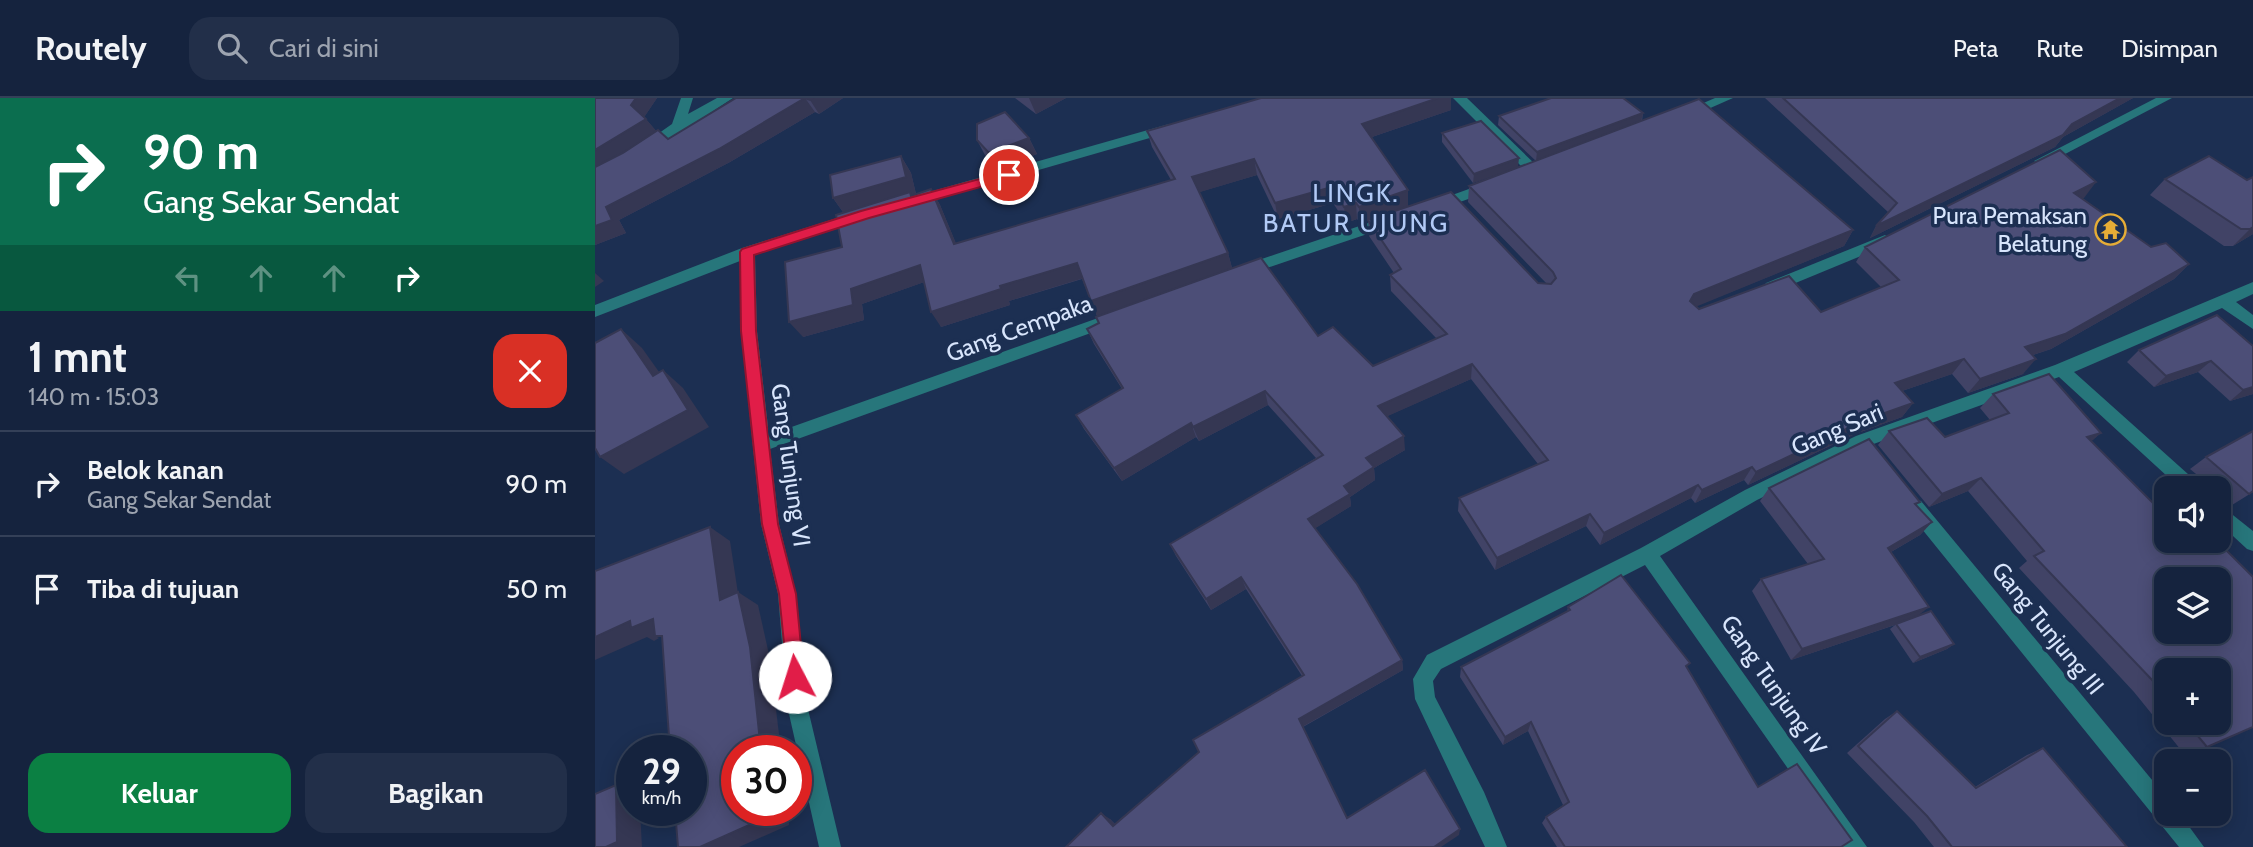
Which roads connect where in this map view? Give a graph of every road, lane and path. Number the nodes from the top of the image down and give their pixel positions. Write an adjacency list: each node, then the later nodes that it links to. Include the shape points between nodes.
1 (687, 98): 8 (street)
2 (727, 98): 8 (street)
3 (1459, 98): 13 (street, via 1528,172 1459,204 1411,214)
4 (1727, 98): 6 (street)
5 (2166, 98): 10 (street)
6 (1673, 118)
7 (1178, 125): 12 (street)
8 (678, 126): 9 (street)
9 (638, 155)
10 (2030, 167)
11 (1898, 233): 15 (street)
12 (747, 252): 18 (street); 21 (street, Gang Tunjung VI, via 748,331)
13 (1229, 276)
14 (2253, 288): 16 (street, Gang Sari)
15 (1759, 291)
16 (2226, 302): 19 (street); 20 (street, Gang Sari)
17 (1138, 309): 21 (street, Gang Cempaka)
18 (595, 311)
19 (2253, 323)
20 (2061, 370): 22 (street); 26 (street, Gang Sari, via 1751,495)
21 (762, 445): 27 (street, Gang Tunjung VI, via 770,524 787,594 797,705)
22 (2179, 476)
23 (1906, 495): 30 (street, Gang Tunjung III)
24 (2231, 523): 25 (street)
25 (2253, 543)
26 (1648, 554): 28 (street, Gang Sari, via 1430,666 1422,689); 29 (street, Gang Tunjung IV)
27 (830, 847)
28 (1496, 847)
29 (1856, 847)
30 (2193, 847)

